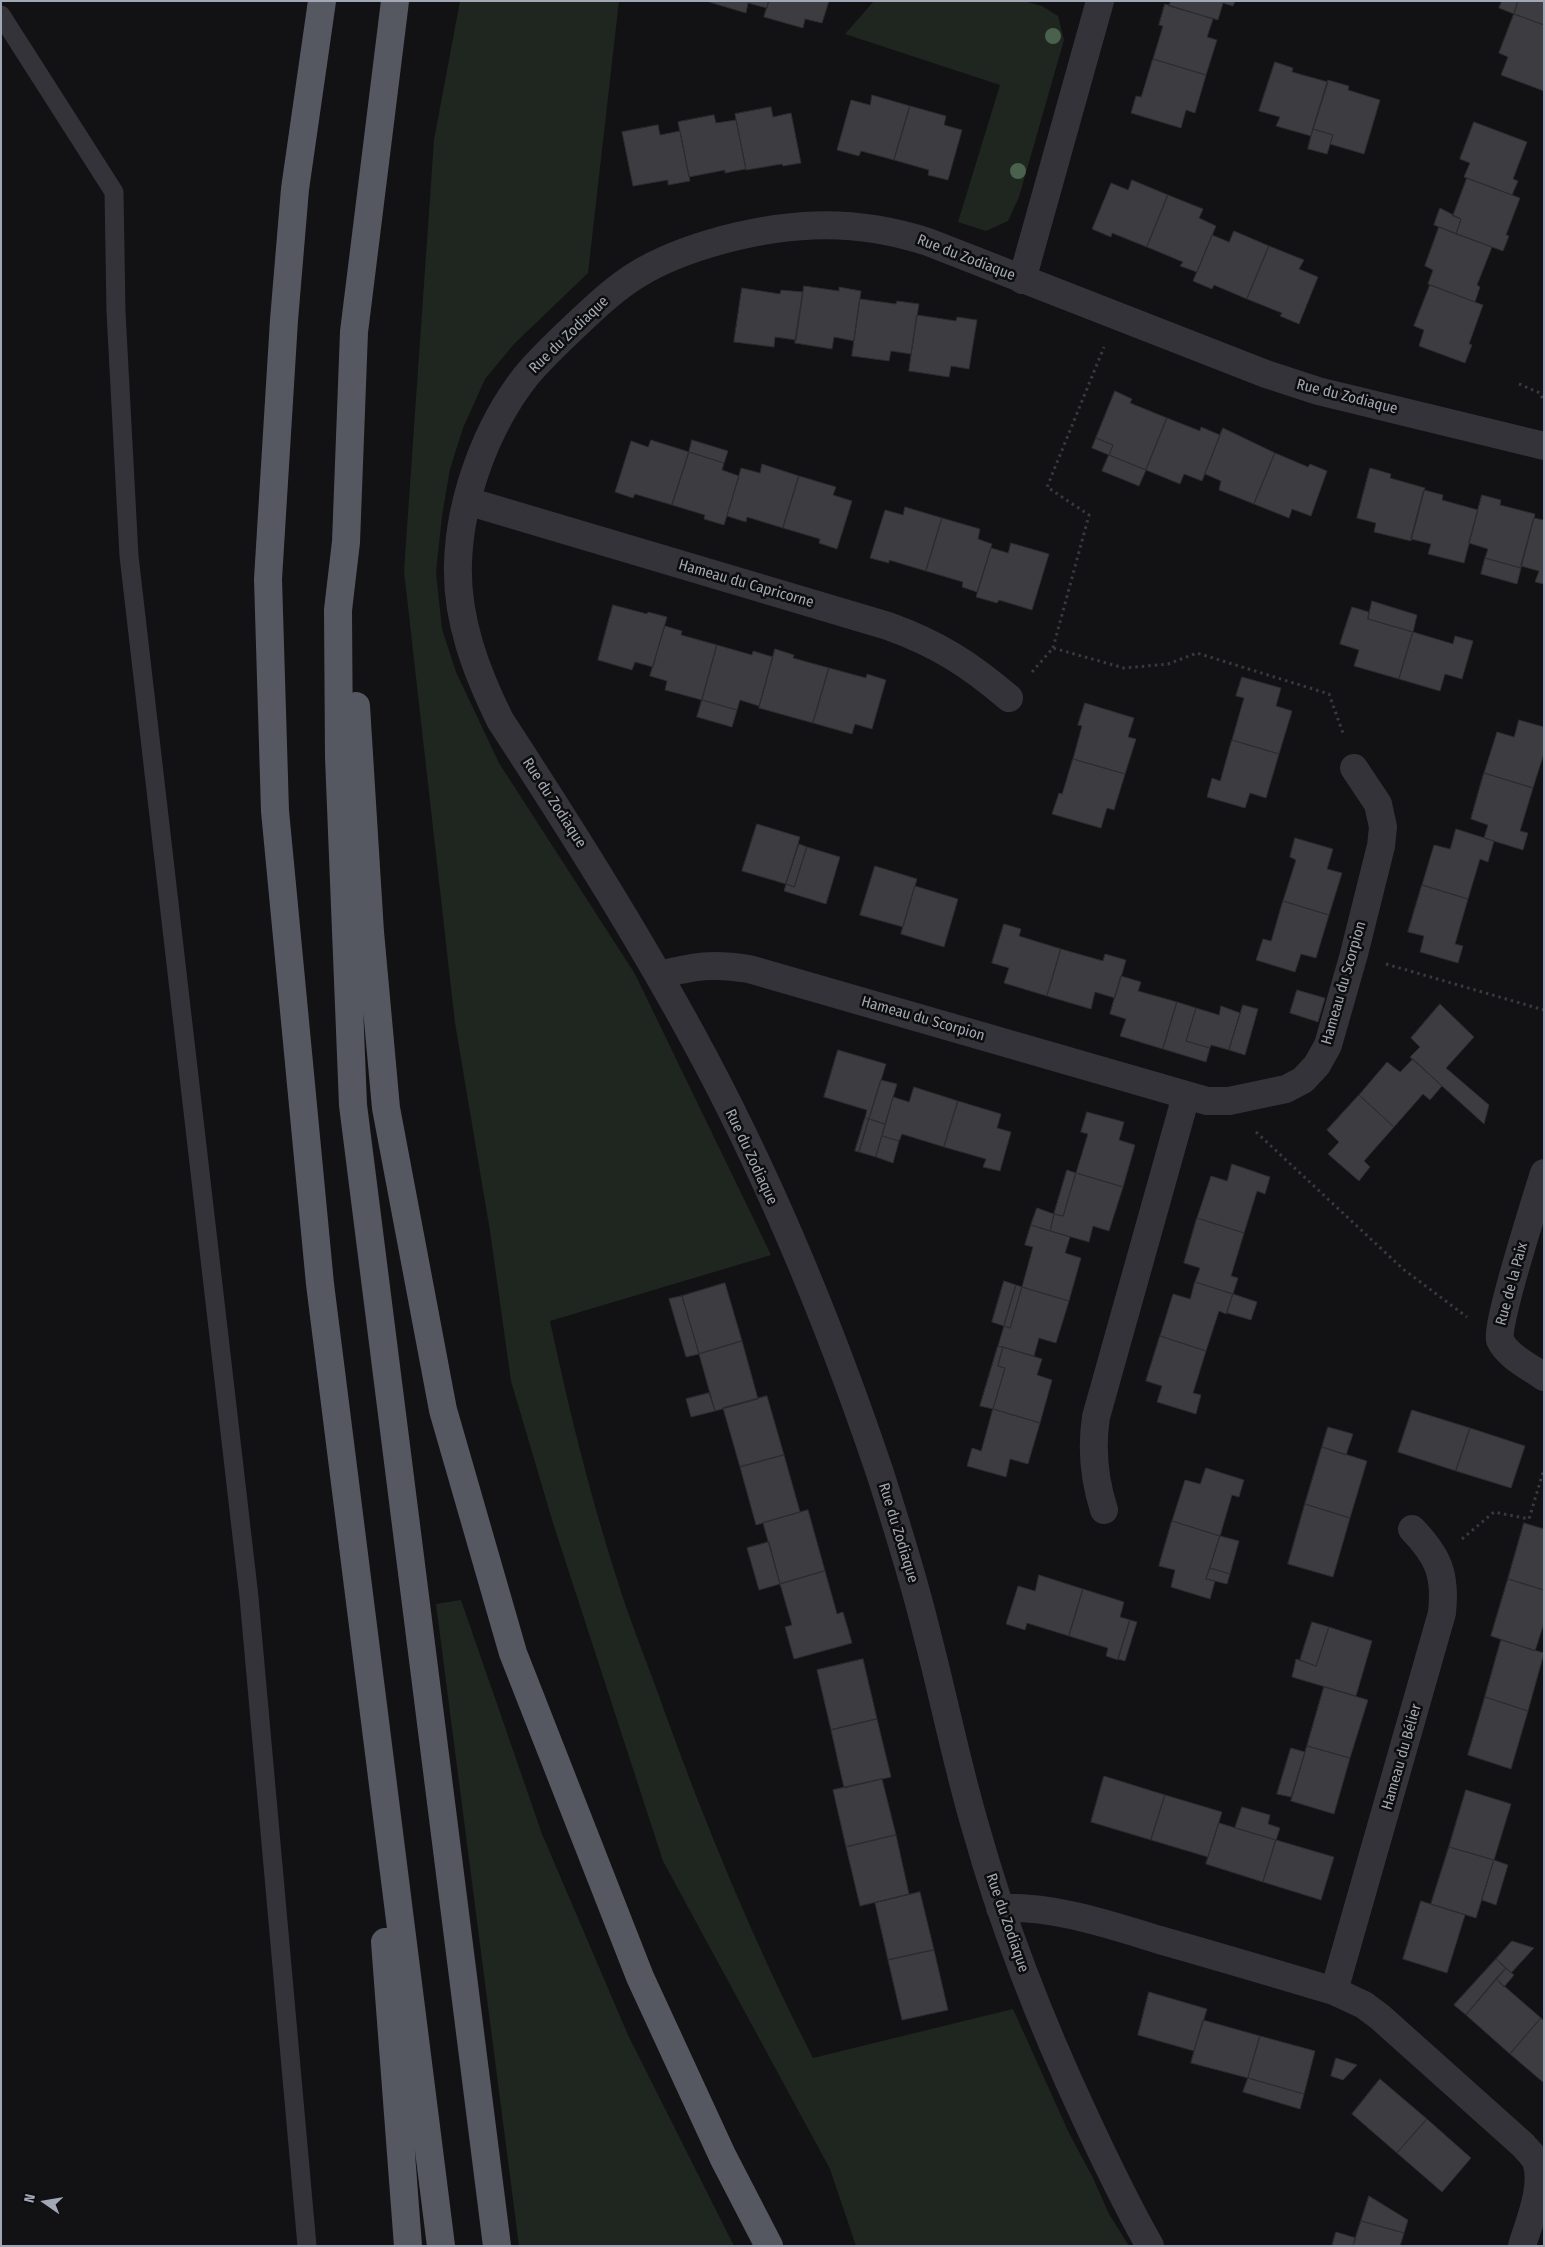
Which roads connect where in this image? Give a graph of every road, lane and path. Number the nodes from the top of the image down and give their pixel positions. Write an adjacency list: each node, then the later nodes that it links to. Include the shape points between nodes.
1 (322, 1): 27 (highway, via 295,198 268,579 275,812 320,1284)
2 (395, 1): 11 (highway, via 354,332)
3 (1100, 1): 5 (street)
4 (1, 15): 30 (lane, via 114,192 116,312 129,556 249,1597)
5 (1022, 280): 6 (street, Rue du Zodiaque); 10 (street, Rue du Zodiaque, via 928,242 871,227 835,224 771,228 697,247 639,273 615,289 550,350 504,409 489,438)
6 (1117, 316): 9 (street, Rue du Zodiaque, via 1290,382); 12 (path, via 1047,487 1089,516)
7 (1519, 384): 8 (path, via 1540,393)
8 (1544, 401)
9 (1544, 446)
10 (467, 501): 13 (street, Hameau du Capricorne, via 911,634 950,653); 16 (street, Rue du Zodiaque, via 460,531 459,593 463,624 485,689 500,720 588,856)
11 (346, 542): 33 (highway, via 338,610 339,757 353,1105); 34 (highway, via 370,932 386,1108 442,1410 513,1653 640,1977 723,2157)
12 (1053, 648): 13 (path); 14 (path, via 1124,668 1168,664 1197,653 1329,694)
13 (1009, 698)
14 (1354, 768): 15 (street, Hameau du Scorpion, via 1378,804 1383,827)
15 (1354, 954): 17 (path); 19 (street, Hameau du Scorpion, via 1328,1045 1317,1066 1303,1080 1286,1089)
16 (659, 975): 18 (street, Hameau du Scorpion, via 695,966 725,965 749,969); 28 (street, Rue du Zodiaque, via 734,1117 839,1359 914,1582 976,1831)
17 (1544, 1010)
18 (1186, 1096): 19 (street, Hameau du Scorpion); 24 (street, via 1096,1417 1094,1464)
19 (1228, 1102): 21 (path, via 1403,1269 1462,1315)
20 (1544, 1173): 21 (street, Rue de la Paix)
21 (1499, 1328): 22 (street, Rue de la Paix, via 1499,1337 1505,1348)
22 (1544, 1377)
23 (1544, 1469): 26 (path, via 1529,1518 1494,1512)
24 (1104, 1510)
25 (1412, 1529): 26 (street, Hameau du Bélier)
26 (1437, 1560): 29 (street, Hameau du Bélier, via 1444,1594 1438,1632)
27 (364, 1629): 31 (highway); 32 (highway)
28 (1000, 1908): 29 (street, via 1024,1907 1096,1921); 35 (street, Rue du Zodiaque, via 1068,2081 1125,2203)
29 (1334, 1991): 36 (street, via 1364,2005 1380,2017 1536,2160 1538,2194)
30 (308, 2246)
31 (408, 2246)
32 (441, 2246)
33 (497, 2246)
34 (769, 2246)
35 (1150, 2246)
36 (1522, 2246)

